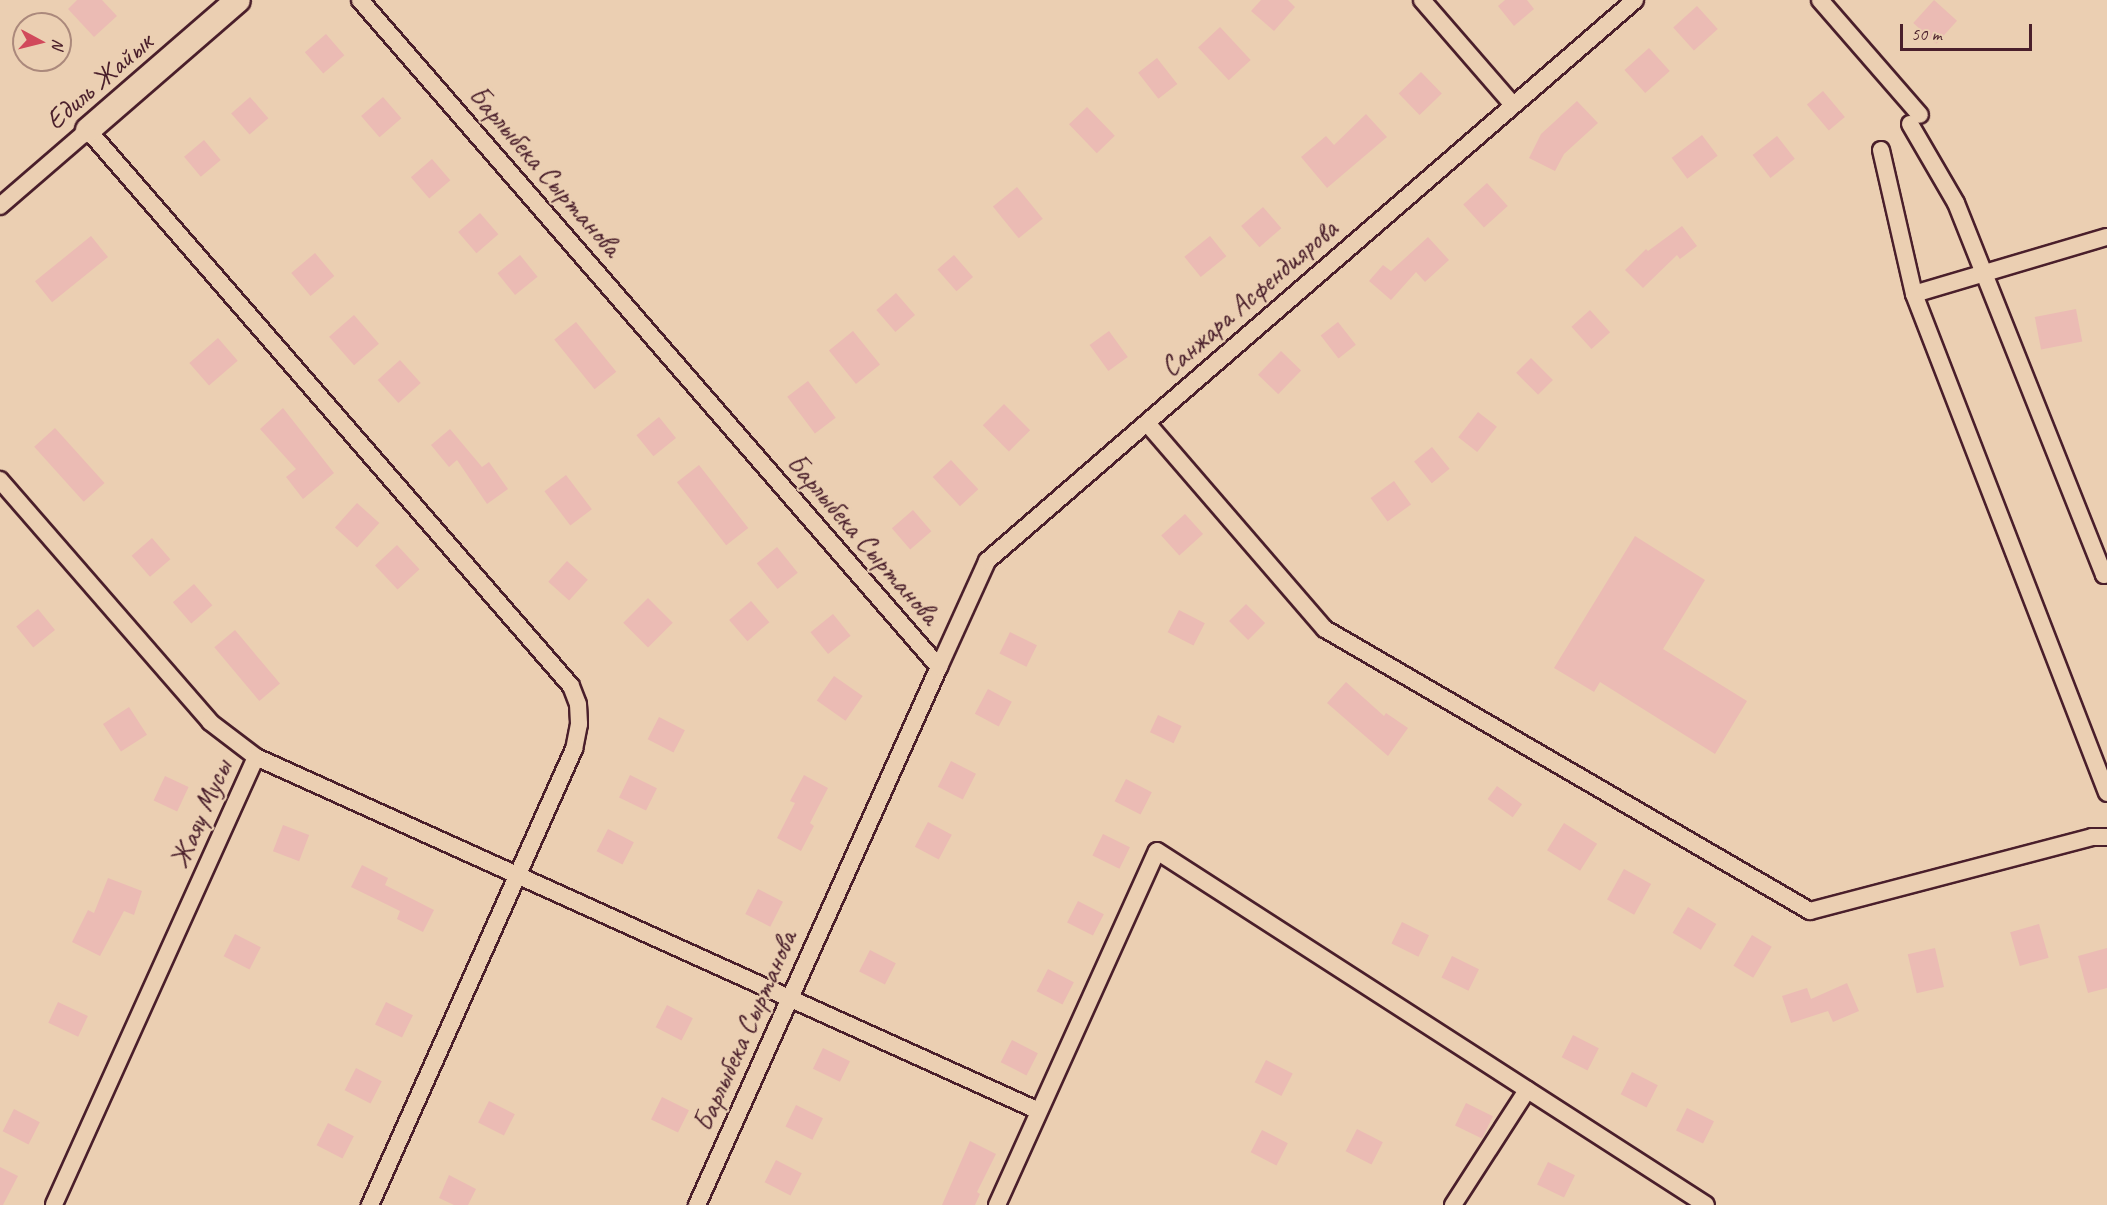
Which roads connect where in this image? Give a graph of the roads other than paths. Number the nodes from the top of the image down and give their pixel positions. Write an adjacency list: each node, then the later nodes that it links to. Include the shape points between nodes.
1 (238, 0): 7 (street, Едиль Жайык)
2 (360, 0): 16 (street, Барлыбека Сыртанова)
3 (1422, 0): 6 (street)
4 (1635, 0): 6 (street, Санжара Асфендиярова)
5 (1820, 0): 11 (street, via 1915,119)
6 (1513, 105): 13 (street, Санжара Асфендиярова)
7 (88, 130): 9 (street, Едиль Жайык); 20 (street, via 571,686 579,724 574,749)
8 (1881, 150): 12 (street)
9 (0, 206)
10 (2107, 237): 11 (street)
11 (1986, 273): 12 (street); 15 (street, via 2104,574)
12 (1914, 294): 18 (street)
13 (1147, 423): 16 (street, Санжара Асфендиярова, via 987,561); 19 (street, via 1325,629 1810,911 2092,837)
14 (0, 480): 17 (street, Жаяу Мусы, via 210,722)
15 (2107, 573)
16 (939, 667): 21 (street, Барлыбека Сыртанова)
17 (256, 757): 20 (street); 24 (street, Жаяу Мусы)
18 (2107, 793)
19 (2107, 837)
20 (517, 878): 21 (street); 25 (street)
21 (789, 999): 23 (street); 26 (street, Барлыбека Сыртанова)
22 (1527, 1090): 23 (street, via 1157,851); 28 (street); 29 (street)
23 (1039, 1111): 27 (street)
24 (54, 1205)
25 (370, 1205)
26 (697, 1205)
27 (997, 1205)
28 (1453, 1205)
29 (1706, 1205)

